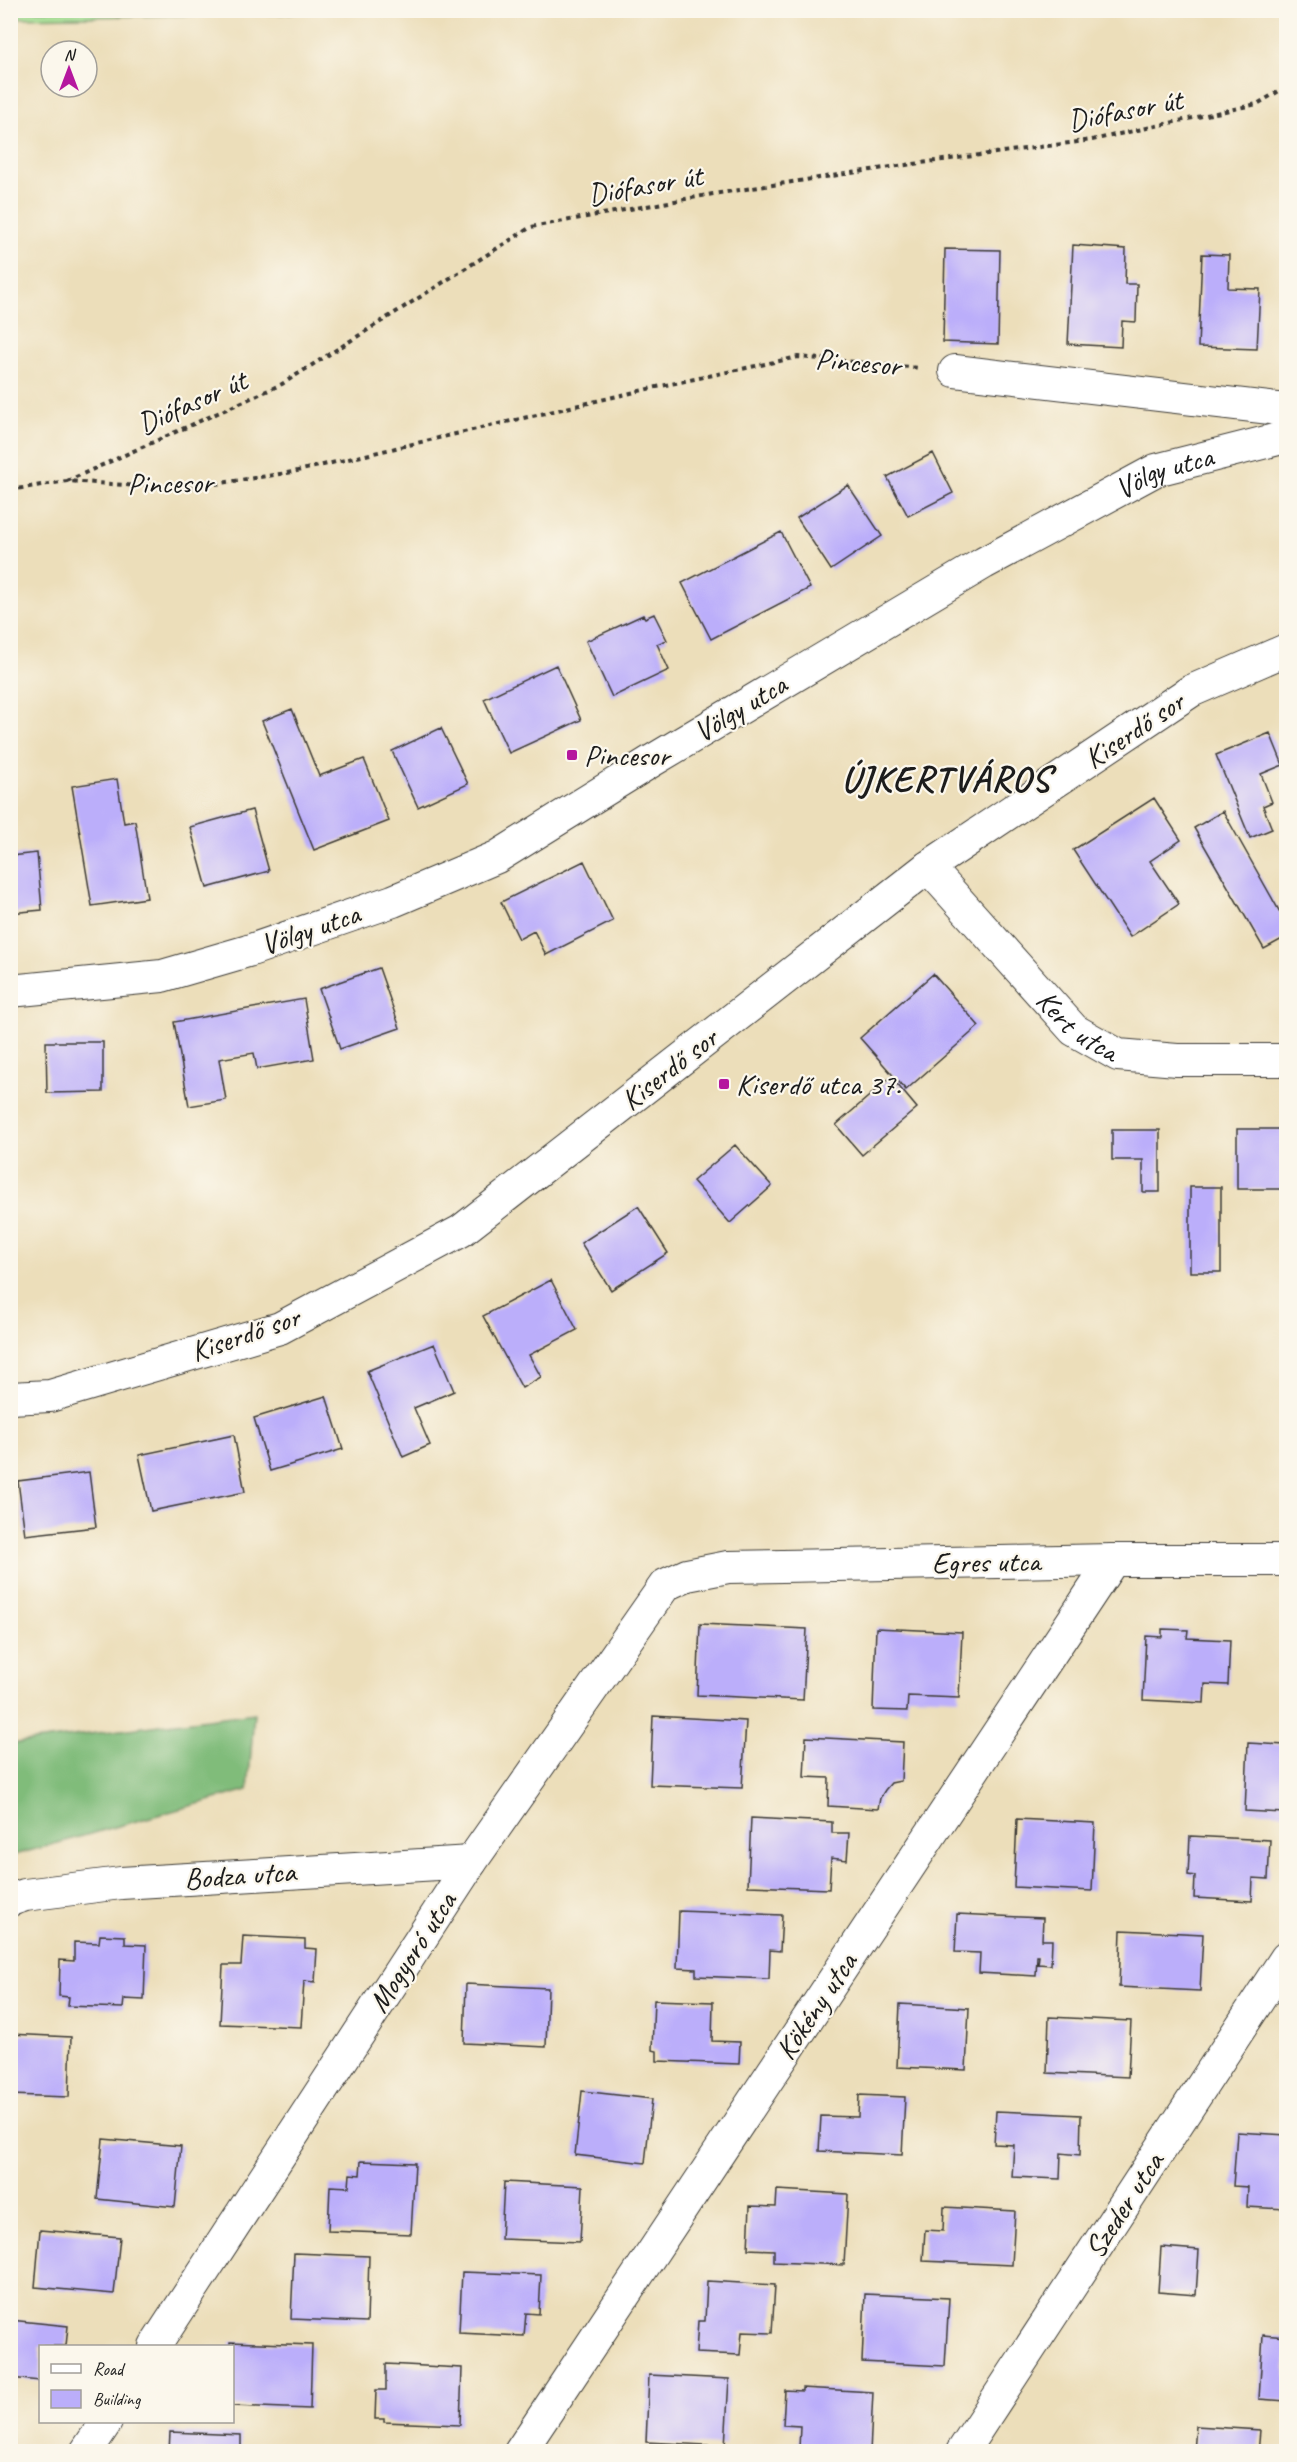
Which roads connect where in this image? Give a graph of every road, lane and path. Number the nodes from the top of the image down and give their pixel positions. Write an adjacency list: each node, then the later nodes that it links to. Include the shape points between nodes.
1 (1287, 87): 5 (path, Diófasor út, via 1257,104 1092,140 724,192 531,227 282,384)
2 (955, 370): 3 (street); 5 (path, Pincesor, via 798,357 293,471 182,489)
3 (1287, 410)
4 (1287, 437): 9 (street, Völgy utca, via 1156,470 984,562 487,861 393,901 162,976)
5 (67, 481): 6 (path, Pincesor)
6 (10, 490)
7 (1287, 650): 8 (street, Kiserdő sor, via 1191,691)
8 (928, 867): 10 (street, Kert utca, via 1074,1030 1118,1055 1177,1060); 11 (street, Kiserdő sor, via 461,1231 280,1328 50,1396)
9 (10, 991)
10 (1287, 1060)
11 (10, 1398)
12 (1113, 1560): 13 (street, Egres utca); 14 (street, Egres utca, via 728,1567); 21 (street, Kökény utca)
13 (1287, 1560)
14 (687, 1575): 15 (street, Mogyoró utca, via 665,1585)
15 (471, 1862): 16 (street, Bodza utca, via 121,1883); 18 (street, Mogyoró utca)
16 (16, 1904)
17 (1287, 1958): 22 (street, Szeder utca)
18 (156, 2345)
19 (105, 2423): 20 (street)
20 (86, 2451)
21 (520, 2451)
22 (962, 2451)

